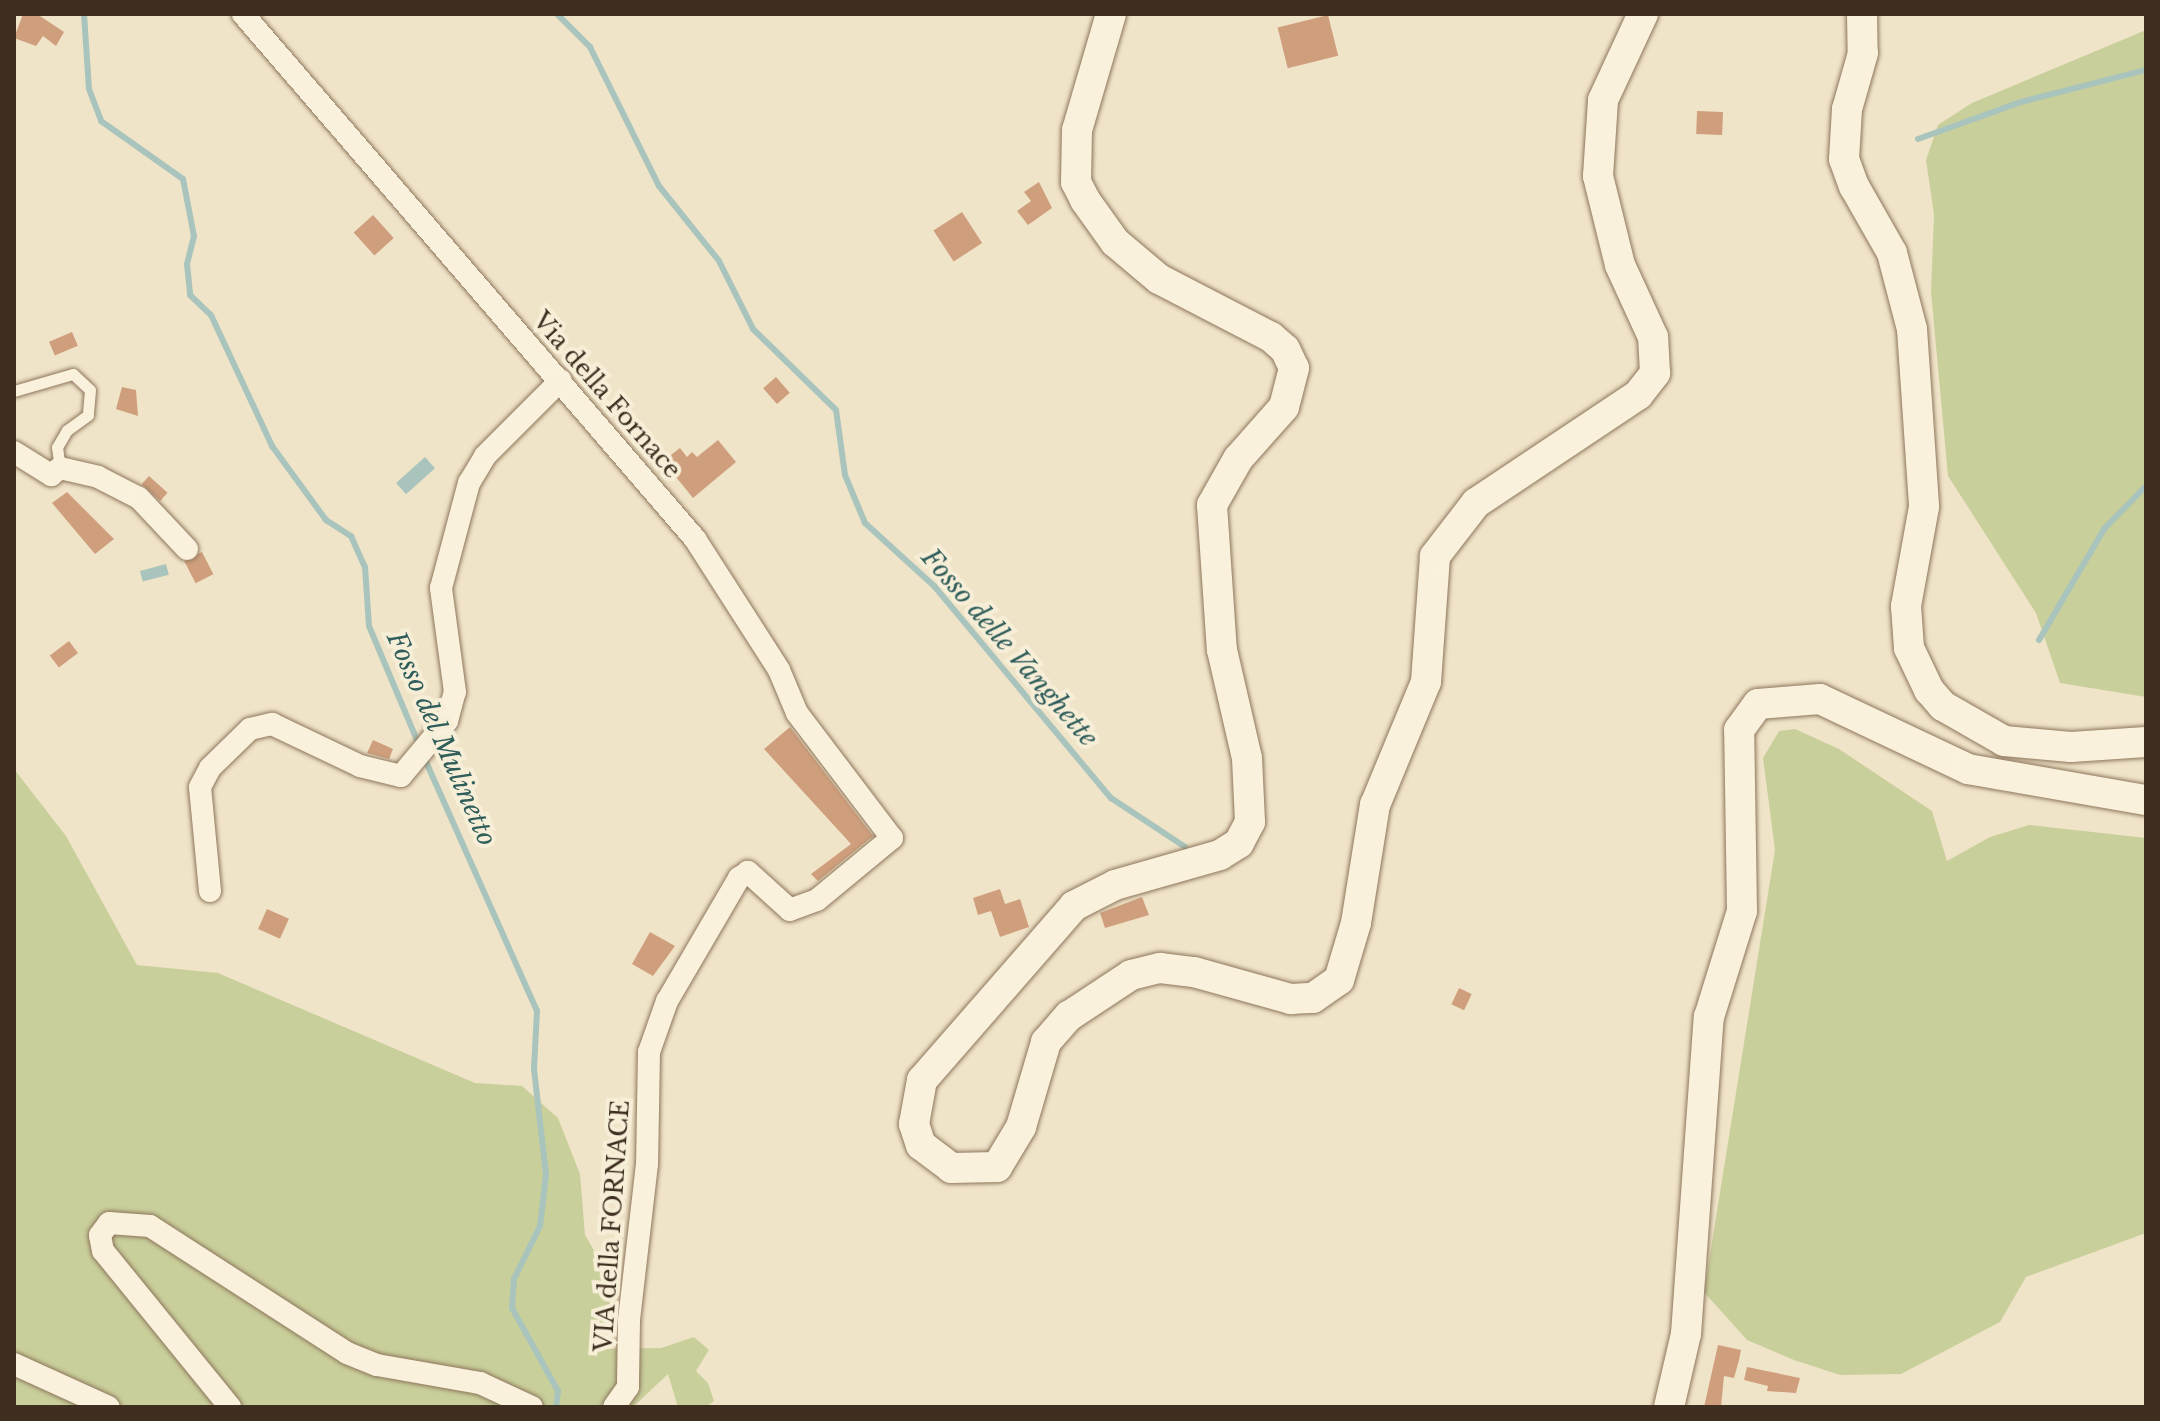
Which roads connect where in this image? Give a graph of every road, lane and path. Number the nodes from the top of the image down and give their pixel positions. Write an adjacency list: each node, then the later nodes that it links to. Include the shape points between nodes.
1 (243, 14): 5 (street, Via della Fornace)
2 (1111, 14): 3 (main road, via 1077,130 1076,182 1085,200 1115,242 1159,279 1271,337 1294,368 1284,407 1238,459 1212,505 1222,650 1247,758 1250,822 1239,843 1220,855 1115,885 1074,906 922,1080 914,1124 921,1145 934,1159 961,1169 997,1167 1021,1127 1046,1042 1069,1016 1131,975 1160,968 1194,972 1291,999 1327,992 1339,980 1354,937 1375,805 1426,682 1435,556 1476,503 1638,395 1655,373 1653,337 1620,265 1598,176 1603,100)
3 (1643, 14)
4 (1862, 14): 10 (main road, via 1863,53 1847,109 1844,159 1892,253 1912,329 1924,507 1906,606 1909,648 1943,706 2004,741 2071,747)
5 (561, 380): 12 (street, Via della Fornace, via 695,539 779,670 805,724); 13 (street, via 485,456 469,483 441,588 453,707 401,776 387,776 272,724 250,729 210,768 200,787)
6 (14, 391): 8 (lane, via 73,374 90,390 88,415 67,430 57,447)
7 (14, 452): 8 (street, via 51,475)
8 (60, 468): 9 (street, via 98,477 139,498)
9 (187, 549)
10 (2146, 742)
11 (2146, 800): 19 (main road, via 1968,769 1820,699 1773,700 1752,711 1739,730 1742,911 1709,1017 1695,1153 1687,1320)
12 (892, 838): 18 (street, VIA della FORNACE, via 817,900 790,910 748,872 739,878 667,1001 649,1052 647,1164 629,1320 628,1387)
13 (210, 891)
14 (14, 1364): 15 (street)
15 (109, 1407)
16 (230, 1407): 17 (street, via 103,1251 100,1235 109,1223 150,1226 347,1353 377,1365 480,1383)
17 (532, 1407)
18 (614, 1407)
19 (1669, 1407)

